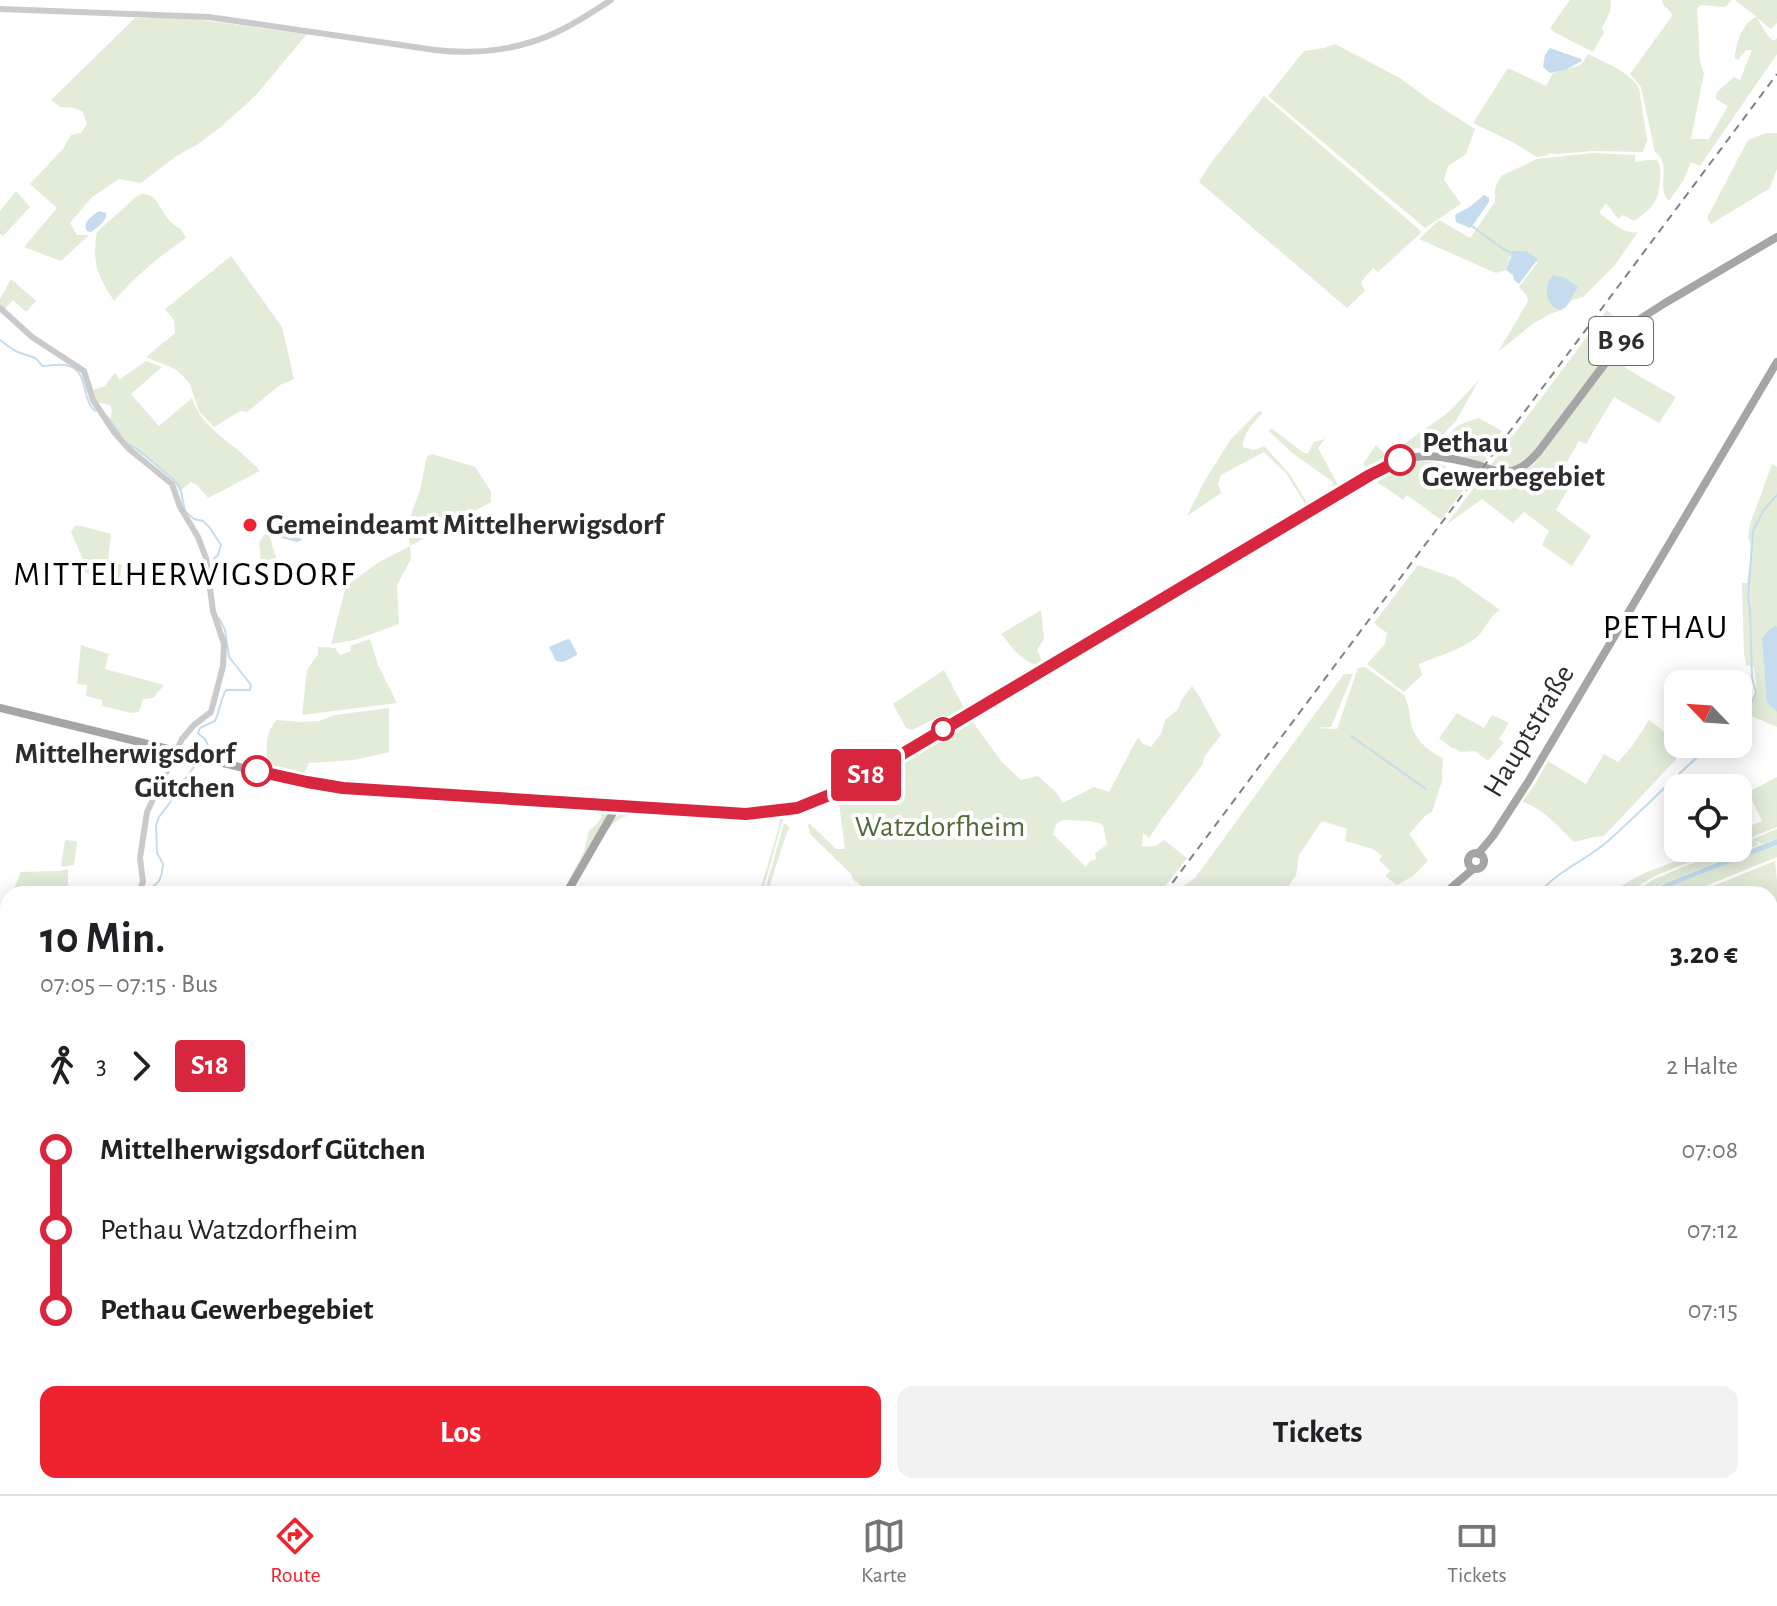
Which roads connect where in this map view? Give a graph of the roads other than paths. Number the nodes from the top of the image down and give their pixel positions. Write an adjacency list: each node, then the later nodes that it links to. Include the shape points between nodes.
1 (611, 0): 2 (street, via 542,38 465,52 209,17)
2 (0, 9)
3 (1777, 237): 7 (main road, B 96, via 1637,321 1539,451 1519,469 1502,472 1427,455 1392,463 811,804 746,814)
4 (0, 308): 8 (street, via 84,371 93,400 114,432 172,484 206,558 213,611 224,644 223,666 211,712 182,739 147,812)
5 (1777, 362): 10 (main road, Hauptstraße, via 1524,789)
6 (0, 708): 7 (main road, B 96, bridge, via 323,785)
7 (617, 806): 9 (main road)
8 (141, 886)
9 (571, 886)
10 (1453, 886)

